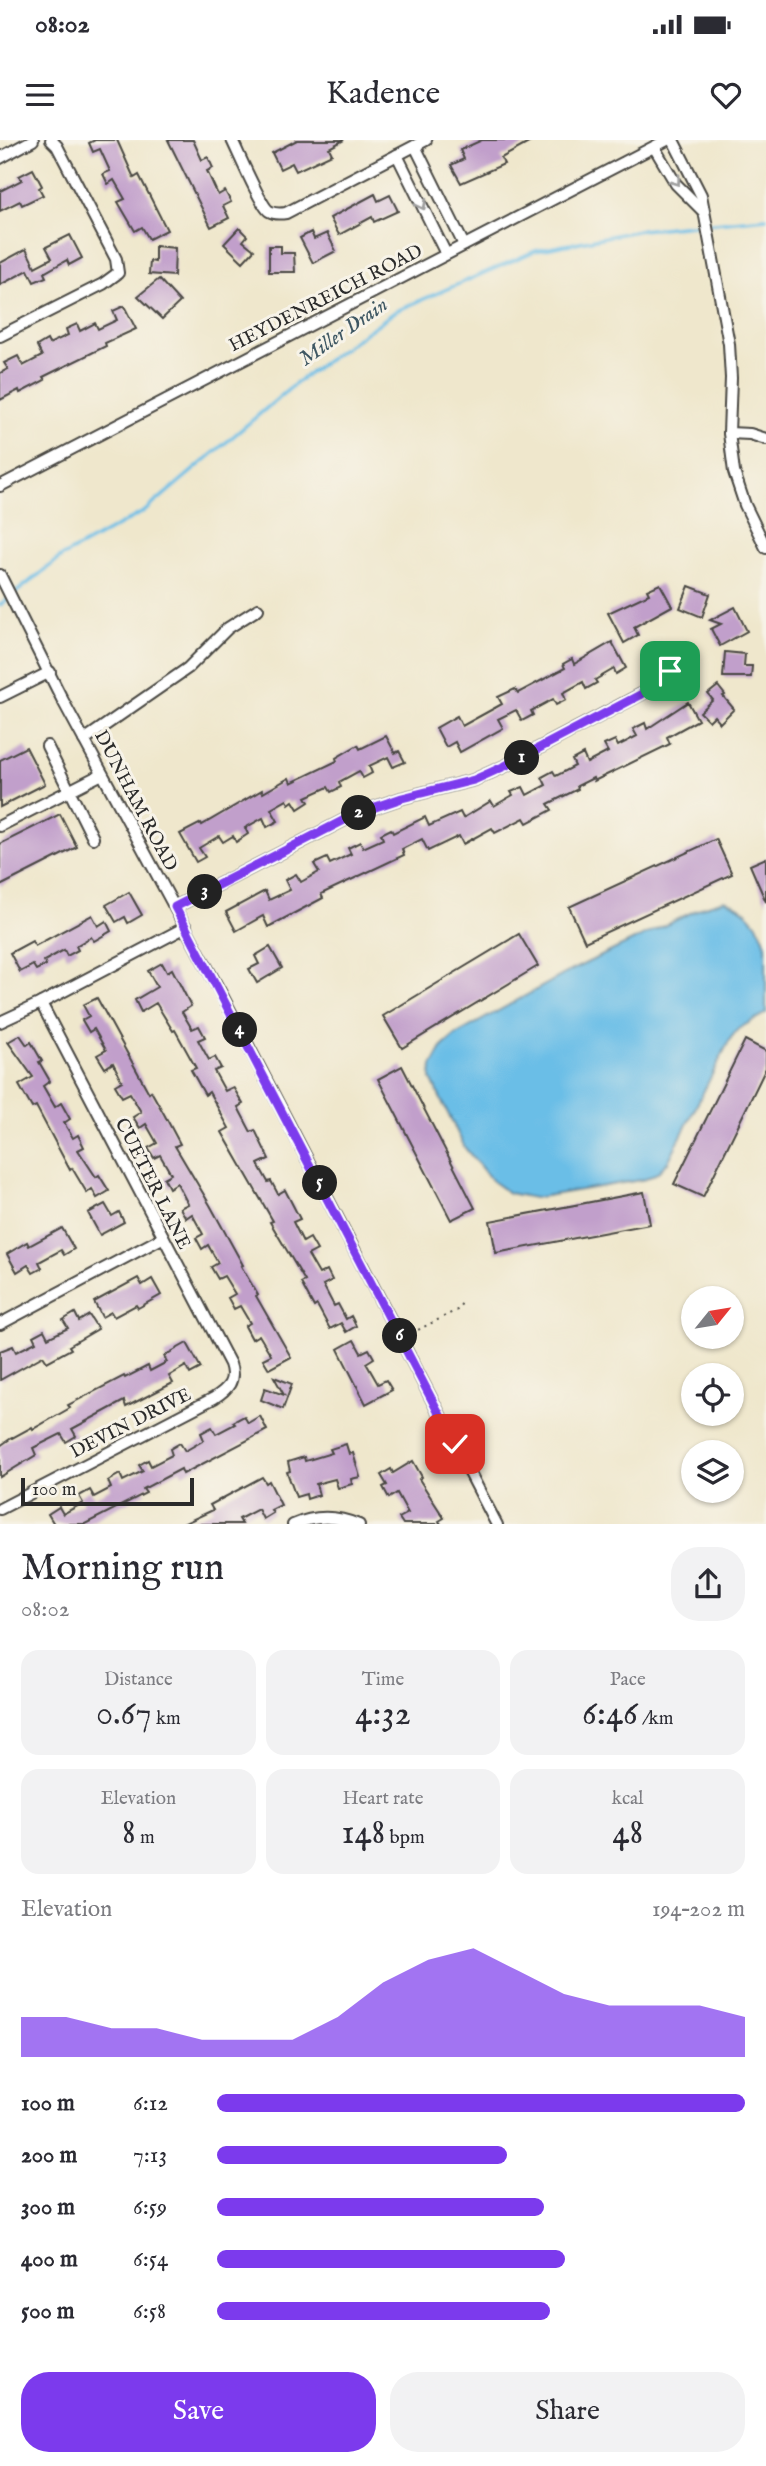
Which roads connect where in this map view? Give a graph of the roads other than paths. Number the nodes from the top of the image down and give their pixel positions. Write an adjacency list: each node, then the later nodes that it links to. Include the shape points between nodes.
1 (33, 140): 10 (street)
2 (51, 140): 14 (street, via 116,259 118,273)
3 (232, 140): 9 (street, via 271,212 286,213)
4 (426, 140): 7 (street)
5 (667, 140): 8 (street, HEYDENREICH ROAD)
6 (673, 140): 11 (street, via 699,187)
7 (415, 146): 9 (street); 12 (street)
8 (654, 146): 11 (street, one-way to 11, via 676,184); 12 (street, HEYDENREICH ROAD)
9 (397, 156): 13 (street, one-way to 13)
10 (0, 158)
11 (703, 211): 15 (street, via 729,344)
12 (464, 245): 13 (street, HEYDENREICH ROAD)
13 (446, 254): 17 (street, HEYDENREICH ROAD)
14 (0, 336)
15 (729, 433): 16 (street); 18 (street, via 739,490)
16 (766, 439)
17 (0, 486)
18 (766, 548)
19 (0, 575): 22 (street, DUNHAM ROAD)
20 (258, 610): 24 (street, via 228,628 188,668)
21 (677, 662): 30 (street, via 651,689 505,766 474,780 358,813)
22 (50, 672): 23 (street); 24 (street, DUNHAM ROAD)
23 (0, 697)
24 (84, 740): 26 (street, DUNHAM ROAD)
25 (47, 746): 27 (street)
26 (102, 774): 27 (street); 30 (street, DUNHAM ROAD)
27 (69, 791): 28 (street); 29 (street)
28 (0, 826)
29 (93, 838)
30 (175, 907): 31 (street, DUNHAM ROAD)
31 (186, 927): 32 (street); 40 (street, DUNHAM ROAD)
32 (41, 1003): 33 (street); 34 (street, CUETER LANE)
33 (0, 1022)
34 (162, 1238): 35 (street); 36 (street, CUETER LANE, via 230,1364)
35 (0, 1324)
36 (233, 1379): 37 (street, DEVIN DRIVE, via 214,1398)
37 (0, 1508)
38 (293, 1524): 39 (street, via 318,1517)
39 (359, 1524)
40 (497, 1524)

